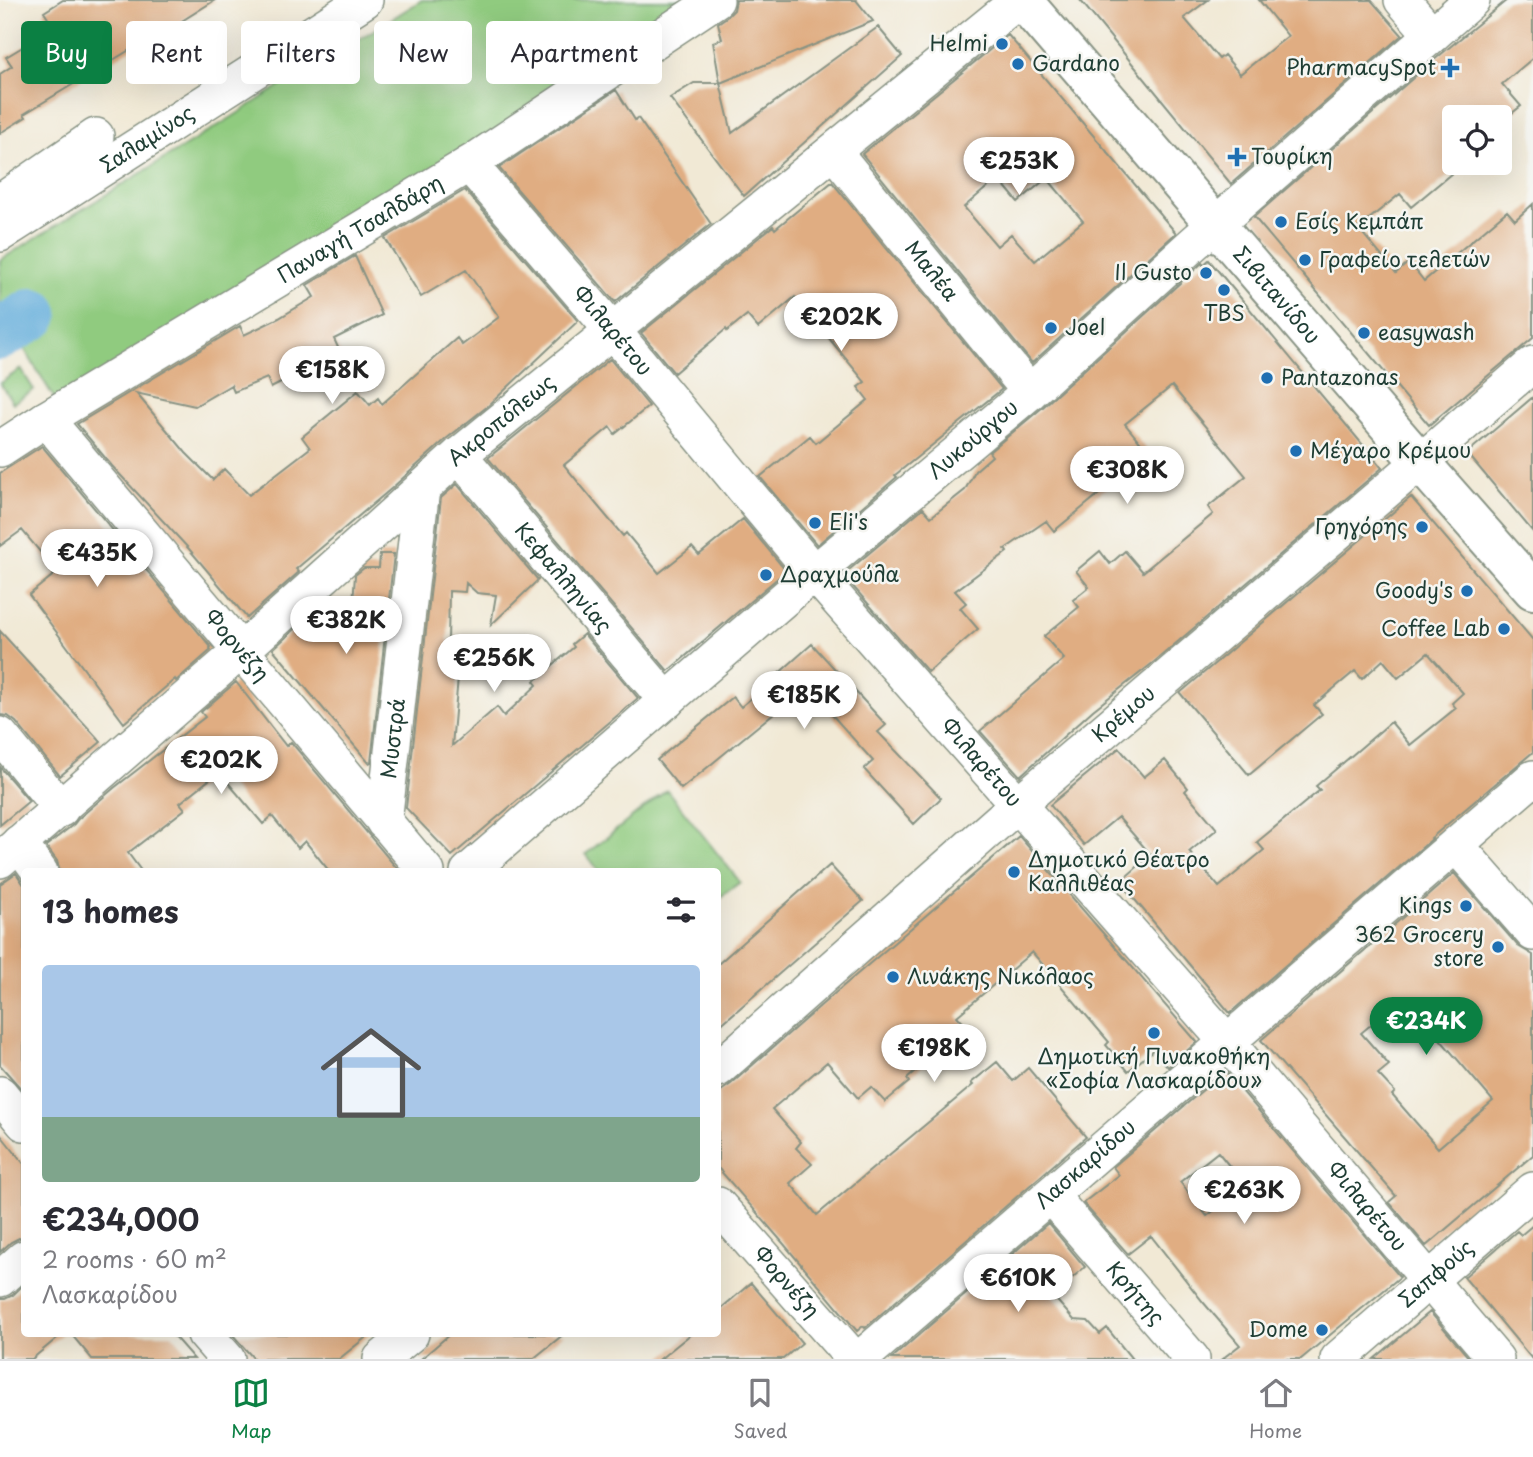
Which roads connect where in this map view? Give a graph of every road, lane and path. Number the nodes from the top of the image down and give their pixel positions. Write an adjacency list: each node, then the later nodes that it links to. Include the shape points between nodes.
1 (716, 0): 9 (street, Παναγή Τσαλδάρη)
2 (1021, 0): 8 (street, Ακροπόλεως); 11 (main road, Σιβιτανίδου)
3 (1402, 0): 6 (street)
4 (1472, 0): 6 (street, Λυκούργου)
5 (361, 1): 12 (street, Σαλαμίνος)
6 (1433, 35): 11 (street, Λυκούργου)
7 (96, 135): 10 (street, Σαλαμίνος)
8 (834, 152): 13 (street, Ακροπόλεως); 15 (street, Μαλέα)
9 (469, 164): 13 (street, Φιλαρέτου); 16 (street, Παναγή Τσαλδάρη)
10 (0, 202)
11 (1216, 224): 15 (street, Λυκούργου); 19 (main road, Σιβιτανίδου)
12 (0, 234)
13 (613, 331): 18 (street, Ακροπόλεως); 21 (street, Φιλαρέτου)
14 (1533, 364): 19 (street, Κρέμου)
15 (1030, 392): 21 (street, Λυκούργου)
16 (46, 419): 17 (street, Παναγή Τσαλδάρη); 23 (street, Φορνέζη)
17 (0, 449)
18 (459, 455): 20 (street, Ακροπόλεως); 24 (street, Κεφαλληνίας)
19 (1420, 462): 22 (main road, Σιβιτανίδου); 27 (street, Κρέμου)
20 (422, 488): 23 (street, Ακροπόλεως); 29 (street, Μυστρά)
21 (814, 573): 24 (street, Λυκούργου); 27 (street, Φιλαρέτου)
22 (1533, 590)
23 (242, 650): 28 (street, Ακροπόλεως); 29 (street, Φορνέζη)
24 (667, 701): 34 (street, Λυκούργου)
25 (0, 735): 28 (street)
26 (1533, 778): 30 (street, Λασκαρίδου)
27 (1017, 805): 36 (street, Φιλαρέτου); 37 (street, Κρέμου)
28 (61, 809): 31 (street, Ακροπόλεως)
29 (384, 822): 33 (street, Φορνέζη)
30 (1456, 845): 35 (street); 36 (street, Λασκαρίδου)
31 (10, 851): 32 (street)
32 (34, 868)
33 (424, 868)
34 (473, 868)
35 (1533, 933)
36 (1227, 1042): 41 (street, Λασκαρίδου); 45 (street, Φιλαρέτου)
37 (721, 1066)
38 (0, 1094): 39 (street)
39 (21, 1119)
40 (1533, 1190): 45 (street, Σαπφούς)
41 (1050, 1195): 51 (street, Λασκαρίδου); 52 (street, Κρήτης)
42 (721, 1208): 50 (street, Φορνέζη)
43 (21, 1261): 44 (street)
44 (0, 1279)
45 (1429, 1280): 53 (street, Σαπφούς); 54 (street, Φιλαρέτου)
46 (208, 1337): 48 (street)
47 (407, 1337): 49 (street)
48 (227, 1359)
49 (381, 1359)
50 (854, 1359)
51 (860, 1359)
52 (1192, 1359)
53 (1338, 1359)
54 (1496, 1359)

